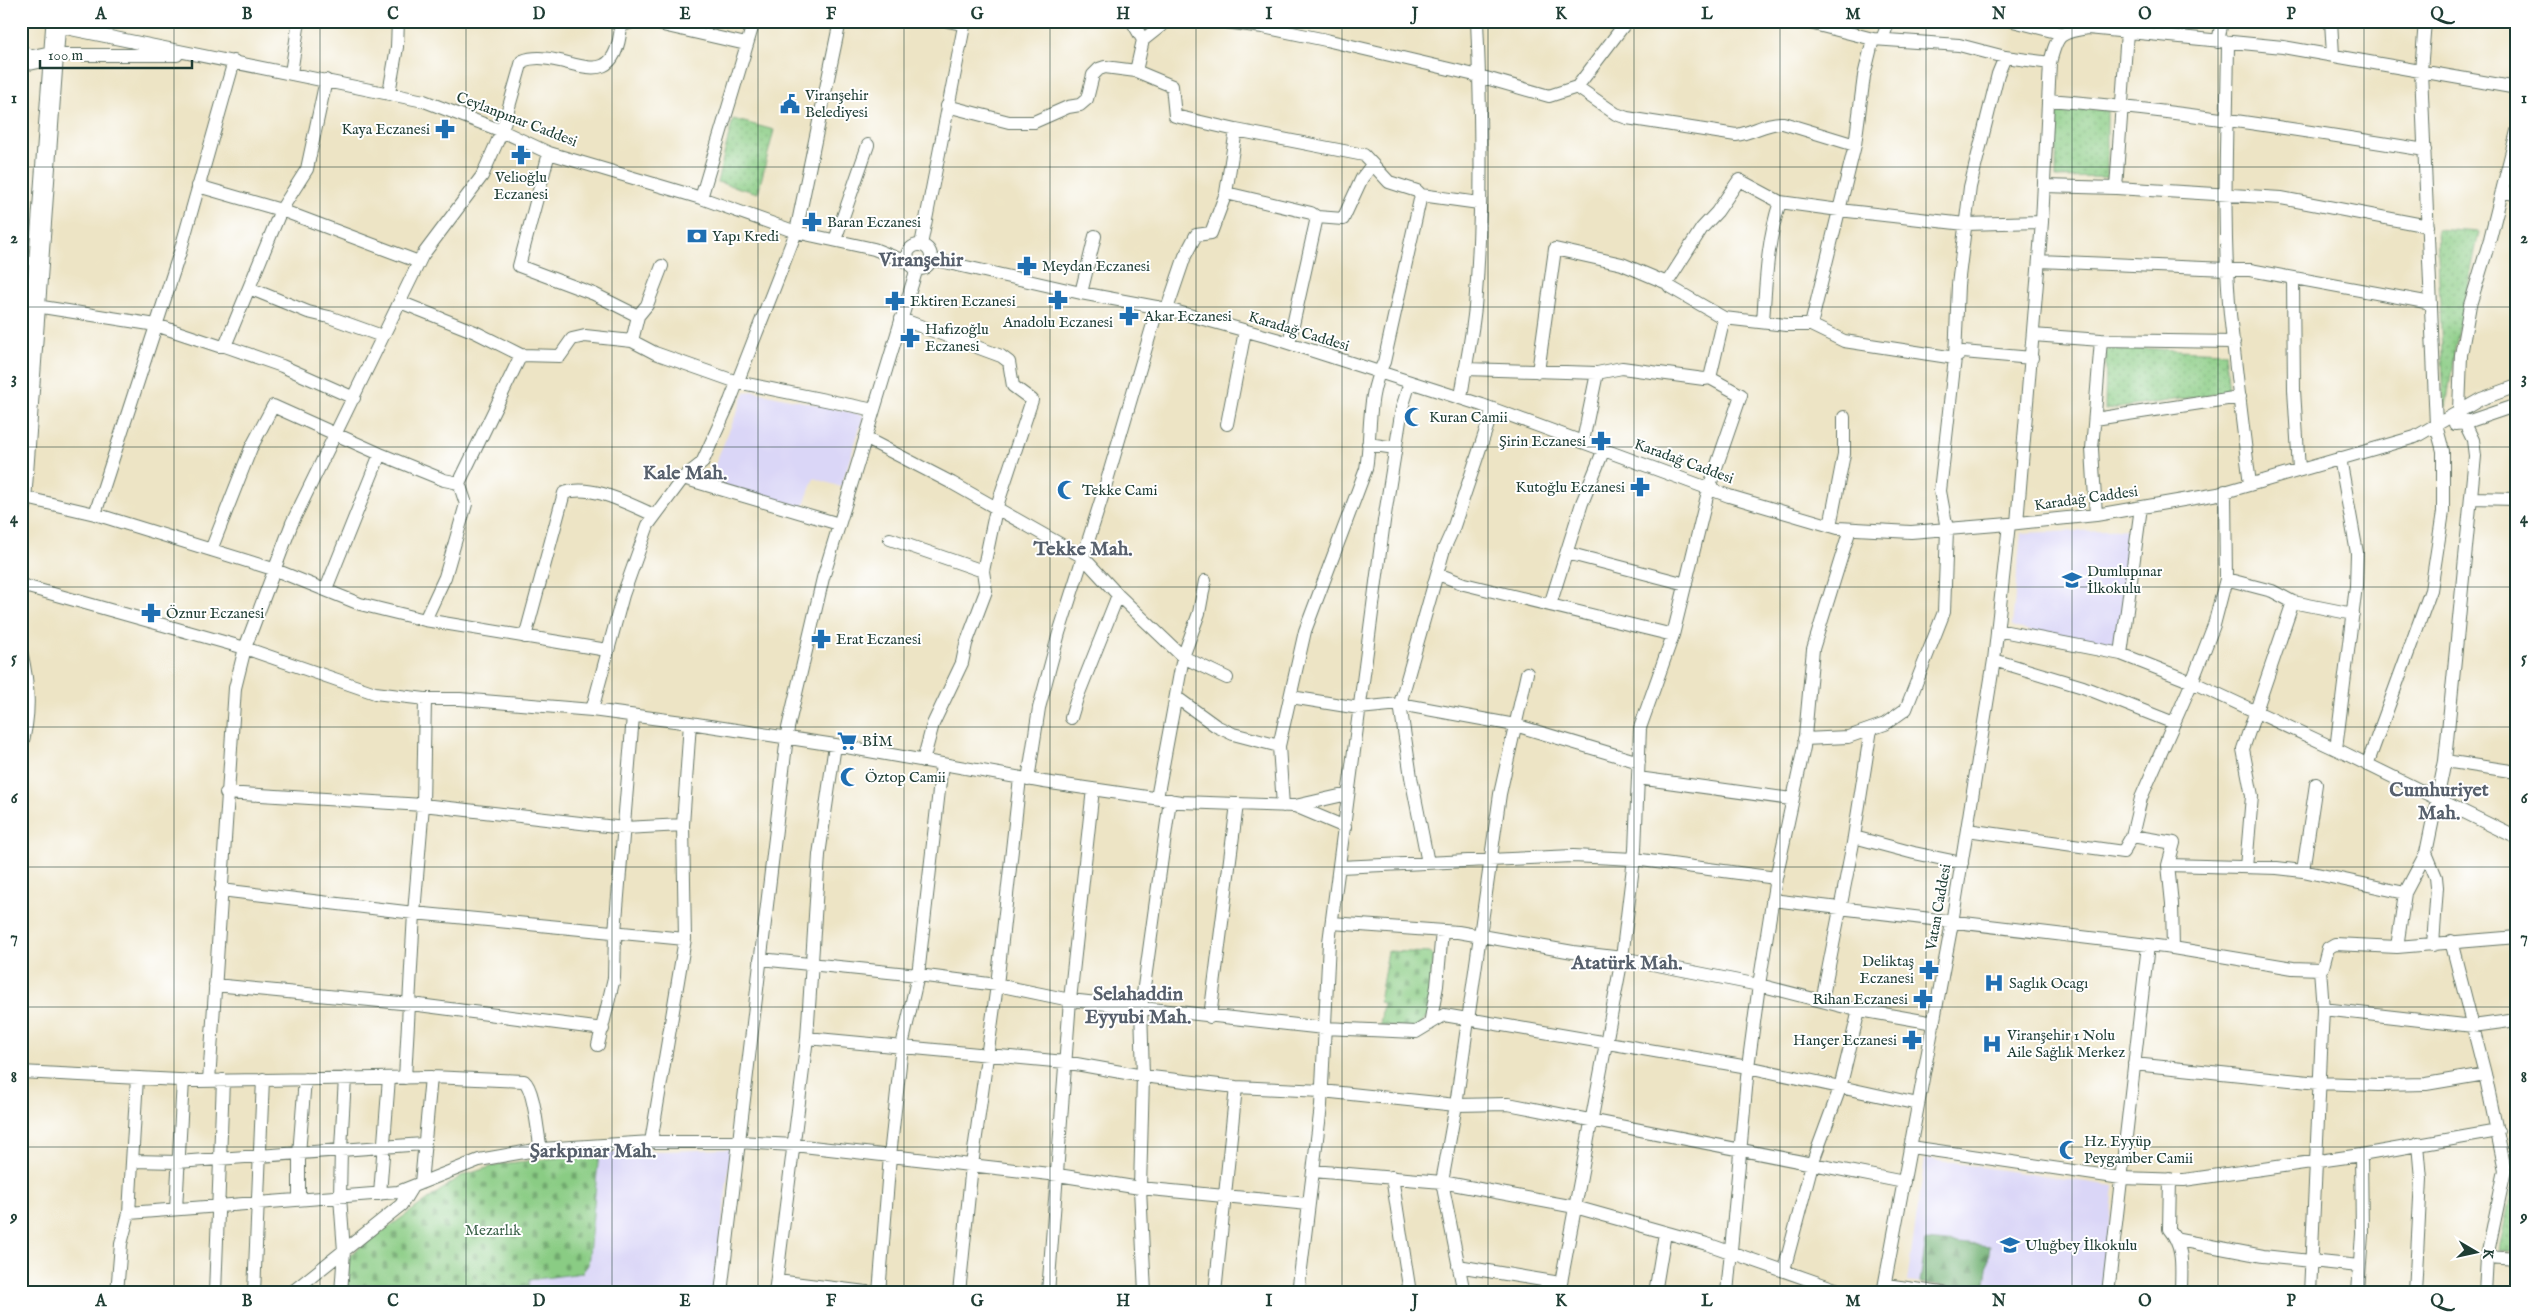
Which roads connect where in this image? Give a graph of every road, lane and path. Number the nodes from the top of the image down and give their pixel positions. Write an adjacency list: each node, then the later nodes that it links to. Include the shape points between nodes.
1 (299, 21): 40 (street)
2 (398, 21): 45 (street)
3 (635, 21): 23 (street)
4 (645, 21): 30 (street)
5 (754, 21): 30 (street)
6 (840, 21): 75 (street)
7 (948, 21): 21 (street)
8 (1132, 21): 28 (street)
9 (1167, 21): 28 (street)
10 (1218, 21): 22 (street)
11 (1477, 21): 41 (street)
12 (1627, 21): 43 (street)
13 (1802, 21): 27 (street)
14 (1889, 21): 27 (street)
15 (2013, 21): 25 (street)
16 (2148, 21): 26 (street)
17 (2222, 21): 29 (street)
18 (2331, 21): 34 (street)
19 (2424, 21): 39 (street)
20 (55, 23): 31 (street); 33 (highway)
21 (964, 23): 47 (street)
22 (1248, 23): 41 (street)
23 (616, 24): 51 (street, via 620,43 606,65 584,68 548,58 522,61)
24 (2127, 32): 25 (street, via 2088,28); 26 (street); 48 (street)
25 (2064, 34): 37 (street, Vatan Caddesi, via 2055,43)
26 (2145, 34): 29 (street)
27 (1878, 39): 35 (street, via 1959,45); 54 (street, via 1864,76)
28 (1144, 40): 38 (street)
29 (2223, 43): 34 (street, via 2283,47); 49 (street)
30 (746, 44): 66 (street)
31 (202, 54): 33 (street); 36 (street, Ceylanpınar Caddesi)
32 (21, 55): 33 (highway, via 32,60)
33 (54, 55): 92 (highway)
34 (2333, 55): 39 (street)
35 (2005, 57): 37 (street); 73 (street, via 1989,107 1970,187)
36 (234, 61): 40 (street, Ceylanpınar Caddesi); 58 (street)
37 (2050, 63): 46 (street, Vatan Caddesi)
38 (1136, 71): 47 (street, via 1099,69 1087,99 1080,105 1034,122 1008,122); 50 (street, via 1172,86 1175,116)
39 (2422, 71): 44 (street); 55 (street)
40 (291, 72): 42 (street, Ceylanpınar Caddesi)
41 (1479, 76): 43 (street, via 1549,96); 68 (street)
42 (326, 80): 45 (street, Ceylanpınar Caddesi); 69 (street, via 307,170)
43 (1576, 87): 54 (street, via 1627,118 1736,135 1750,133 1775,122)
44 (2517, 88)
45 (389, 93): 51 (street, Ceylanpınar Caddesi, via 424,100)
46 (2048, 100): 48 (street); 59 (street, Vatan Caddesi)
47 (947, 106): 78 (street)
48 (2121, 106): 49 (street); 60 (street)
49 (2227, 119): 55 (street); 63 (street)
50 (1236, 130): 57 (street, via 1364,155); 62 (street)
51 (502, 131): 56 (street, Ceylanpınar Caddesi); 82 (street, via 482,176)
52 (2517, 131): 61 (street)
53 (868, 145): 77 (street)
54 (1855, 145): 70 (street)
55 (2425, 150): 74 (street)
56 (550, 153): 66 (street, Ceylanpınar Caddesi); 94 (street, via 519,266 594,294)
57 (1372, 164): 64 (street, via 1389,182); 71 (street, via 1343,219)
58 (198, 186): 69 (street); 98 (street)
59 (2044, 186): 60 (street); 72 (street, Vatan Caddesi)
60 (2116, 188): 63 (street)
61 (2502, 191): 65 (street); 126 (street, via 2470,305 2461,355)
62 (1226, 193): 71 (street); 93 (street, via 1211,233 1196,235)
63 (2226, 194): 74 (street, via 2281,198); 85 (street)
64 (1421, 195): 68 (street); 112 (street, via 1384,362)
65 (2517, 195)
66 (701, 198): 75 (street, Ceylanpınar Caddesi)
67 (1780, 202): 70 (street); 87 (street, via 1739,180 1702,228); 97 (street, via 1768,257)
68 (1479, 203): 111 (street, via 1475,309)
69 (281, 210): 82 (street); 88 (street)
70 (1839, 210): 73 (street); 99 (street)
71 (1317, 217): 106 (street)
72 (2042, 222): 73 (street); 81 (street, Vatan Caddesi)
73 (1965, 224): 109 (street)
74 (2428, 226): 91 (street)
75 (796, 232): 77 (street, Ceylanpınar Caddesi); 116 (street)
76 (1095, 236): 89 (street)
77 (836, 240): 79 (street, Ceylanpınar Caddesi)
78 (916, 247): 79 (street); 80 (street, via 928,248); 84 (street, via 907,256)
79 (874, 248): 84 (street)
80 (931, 259): 84 (street, via 924,267); 89 (street, Karadağ Caddesi)
81 (2039, 261): 85 (street); 101 (street, Vatan Caddesi)
82 (419, 262): 90 (street)
83 (662, 266): 94 (street, via 647,305)
84 (913, 266): 96 (street)
85 (2228, 268): 86 (street); 105 (street)
86 (2293, 279): 91 (street); 138 (street)
87 (1668, 283): 95 (street, via 1670,288); 113 (street, via 1622,264 1554,248)
88 (249, 288): 102 (street, via 308,312); 107 (street)
89 (1081, 293): 93 (street, Karadağ Caddesi)
90 (400, 302): 102 (street); 108 (street)
91 (2431, 304): 129 (street)
92 (36, 306): 98 (street); 146 (highway)
93 (1163, 308): 100 (street, Karadağ Caddesi); 160 (street)
94 (638, 316): 104 (street)
95 (1724, 318): 97 (street); 115 (street)
96 (901, 319): 124 (street); 148 (street, via 1001,356 1008,362 1013,386 1032,400)
97 (1763, 322): 99 (street)
98 (156, 325): 107 (street); 149 (street)
99 (1811, 325): 109 (street, via 1844,341)
100 (1246, 331): 106 (street, Karadağ Caddesi); 128 (street)
101 (2033, 335): 103 (street); 110 (street, Vatan Caddesi)
102 (382, 336): 120 (street)
103 (2101, 340): 105 (street); 127 (street)
104 (632, 341): 108 (street, via 585,336 572,338 560,356); 116 (street)
105 (2234, 342): 119 (street)
106 (1288, 343): 112 (street, Karadağ Caddesi)
107 (225, 346): 120 (street, via 282,366)
108 (522, 354): 140 (street)
109 (1955, 358): 110 (street, via 1963,352); 156 (street, via 1940,491)
110 (2032, 358): 152 (street, Vatan Caddesi)
111 (1465, 369): 113 (street); 121 (street)
112 (1379, 372): 117 (street, Karadağ Caddesi); 133 (street, via 1369,415)
113 (1538, 372): 114 (street)
114 (1597, 373): 115 (street, via 1622,368); 132 (street)
115 (1710, 378): 142 (street, via 1741,395)
116 (737, 382): 124 (street); 139 (street, via 702,463)
117 (1410, 382): 121 (street, Karadağ Caddesi); 134 (street)
118 (2517, 386): 126 (street, via 2481,399)
119 (2240, 397): 127 (street); 141 (street)
120 (354, 398): 130 (street)
121 (1461, 398): 123 (street, Karadağ Caddesi)
122 (2517, 405): 126 (street)
123 (1493, 409): 132 (street, Karadağ Caddesi); 163 (street)
124 (874, 410): 131 (street)
125 (1844, 417): 154 (street, via 1844,454)
126 (2462, 417): 129 (street, Karadağ Caddesi); 144 (street, via 2473,440 2475,456)
127 (2095, 420): 151 (street, via 2092,449)
128 (1227, 424)
129 (2436, 425): 137 (street, Karadağ Caddesi, via 2415,437); 209 (street, via 2443,451 2443,512 2431,590)
130 (334, 433): 136 (street); 158 (street, via 273,406 251,448); 161 (street)
131 (865, 438): 148 (street); 153 (street)
132 (1583, 441): 135 (street, Karadağ Caddesi)
133 (1368, 444): 134 (street); 187 (street, via 1366,469 1359,492 1305,631)
134 (1396, 448): 190 (street)
135 (1604, 449): 142 (street, Karadağ Caddesi); 159 (street, via 1582,503)
136 (380, 454): 140 (street); 168 (street)
137 (2340, 458): 138 (street, Karadağ Caddesi); 172 (street, via 2358,553)
138 (2299, 470): 141 (street, Karadağ Caddesi)
139 (683, 478): 150 (street); 153 (street)
140 (459, 483): 173 (street, via 466,504 445,577)
141 (2250, 484): 143 (street, Karadağ Caddesi)
142 (1710, 488): 154 (street, Karadağ Caddesi); 166 (street)
143 (2225, 491): 147 (street, Karadağ Caddesi); 164 (street)
144 (2471, 498): 145 (street); 207 (street)
145 (2517, 498)
146 (22, 503): 149 (street)
147 (2141, 507): 151 (street, Karadağ Caddesi); 180 (street)
148 (996, 509): 160 (street); 162 (street)
149 (95, 514): 158 (street)
150 (654, 515): 176 (street, via 600,493 564,493); 178 (street, via 623,595)
151 (2096, 515): 152 (street, Karadağ Caddesi)
152 (2013, 523): 156 (street, Karadağ Caddesi); 174 (street, Vatan Caddesi)
153 (839, 524): 199 (street, via 823,578)
154 (1830, 526): 155 (street, Karadağ Caddesi)
155 (1850, 529): 156 (street, Karadağ Caddesi, via 1911,532); 200 (street, via 1813,649)
156 (1947, 529): 198 (street, via 1944,612 1938,629 1906,709 1885,724)
157 (890, 539): 162 (street)
158 (211, 550): 161 (street)
159 (1567, 553): 166 (street); 171 (street)
160 (1083, 557): 169 (street); 212 (street, via 1039,708)
161 (273, 570): 168 (street); 177 (street)
162 (983, 571): 205 (street, via 986,591 962,663 933,724)
163 (1438, 574): 171 (street); 189 (street)
164 (2226, 579): 170 (street, via 2272,591); 185 (street, via 2214,625)
165 (1205, 581): 181 (street, via 1199,613)
166 (1686, 584): 175 (street)
167 (21, 585): 177 (street)
168 (326, 589): 173 (street, via 360,604)
169 (1118, 596): 181 (street); 194 (street, via 1076,698)
170 (2293, 602): 172 (street); 192 (street)
171 (1550, 606): 175 (street)
172 (2352, 614): 204 (street)
173 (425, 620): 176 (street)
174 (1997, 630): 180 (street); 182 (street, Vatan Caddesi)
175 (1673, 635): 206 (street, via 1640,728)
176 (525, 637): 178 (street)
177 (245, 648): 188 (street, via 375,693); 215 (street, via 235,688)
178 (607, 650): 191 (street)
179 (21, 651): 203 (street, via 28,682 28,711)
180 (2121, 654): 185 (street)
181 (1183, 657): 184 (street); 186 (street)
182 (1994, 660): 196 (street, via 2083,687); 227 (street, Vatan Caddesi)
183 (1527, 673): 197 (street)
184 (1227, 678)
185 (2192, 682): 192 (street); 196 (street)
186 (1176, 697): 202 (street, via 1216,726); 217 (street)
187 (1291, 697): 190 (street); 202 (street)
188 (425, 700): 191 (street, via 460,699); 221 (street)
189 (1400, 704): 190 (street); 197 (street); 235 (street)
190 (1360, 708): 216 (street)
191 (592, 710): 193 (street)
192 (2254, 713): 204 (street); 238 (street, via 2243,749 2252,796)
193 (633, 716): 195 (street); 226 (street)
194 (1071, 718)
195 (690, 723): 199 (street); 224 (street)
196 (2174, 723): 228 (street, via 2141,798)
197 (1515, 725): 206 (street); 233 (street)
198 (1871, 729): 200 (street, via 1848,737); 229 (street)
199 (786, 738): 201 (street); 259 (street)
200 (1804, 739): 219 (street)
201 (835, 745): 205 (street); 260 (street, via 819,855)
202 (1279, 746): 223 (street)
203 (21, 748)
204 (2336, 749): 209 (street)
205 (923, 760): 208 (street)
206 (1639, 762): 211 (street)
207 (2445, 762): 210 (street); 218 (street)
208 (942, 764): 212 (street); 262 (street)
209 (2368, 765): 218 (street)
210 (2517, 772)
211 (1638, 778): 219 (street); 232 (street)
212 (1024, 779): 214 (street); 264 (street)
213 (2316, 784): 239 (street)
214 (1093, 789): 217 (street); 266 (street)
215 (226, 793): 221 (street); 241 (street)
216 (1348, 794): 223 (street); 225 (street)
217 (1157, 798): 220 (street)
218 (2438, 798): 230 (street); 231 (street)
219 (1791, 799): 240 (street)
220 (1170, 800): 222 (street); 269 (street)
221 (423, 804): 226 (street); 245 (street)
222 (1237, 804): 223 (street); 272 (street)
223 (1289, 806): 225 (street)
224 (683, 825): 226 (street); 252 (street)
225 (1346, 827): 237 (street)
226 (624, 828): 249 (street)
227 (1967, 830): 228 (street, via 2123,852); 234 (street, Vatan Caddesi)
228 (2132, 836): 236 (street, via 2174,843)
229 (1854, 837): 234 (street); 244 (street)
230 (2517, 838)
231 (2426, 852): 242 (street); 255 (street, via 2437,887)
232 (1634, 859): 233 (street, via 1573,856); 240 (street); 258 (street)
233 (1490, 860): 235 (street); 250 (street)
234 (1962, 862): 247 (street, Vatan Caddesi)
235 (1428, 863): 237 (street)
236 (2168, 865): 238 (street); 257 (street)
237 (1340, 867): 246 (street)
238 (2246, 867): 239 (street)
239 (2303, 871): 242 (street)
240 (1776, 878): 243 (street)
241 (221, 890): 245 (street); 263 (street)
242 (2405, 893): 256 (street)
243 (1772, 900): 244 (street); 265 (street)
244 (1841, 907): 247 (street); 267 (street)
245 (414, 913): 249 (street); 268 (street)
246 (1332, 923): 248 (street); 278 (street)
247 (1952, 923): 254 (street); 275 (street, Vatan Caddesi)
248 (1442, 931): 250 (street); 276 (street)
249 (616, 932): 252 (street); 279 (street, via 614,978)
250 (1480, 936): 258 (street); 273 (street)
251 (2517, 937): 253 (street)
252 (686, 939): 309 (street)
253 (2451, 941): 255 (street); 277 (street)
254 (2148, 945): 257 (street); 286 (street)
255 (2433, 945): 256 (street)
256 (2398, 947): 261 (street, via 2334,944 2328,948 2324,967)
257 (2173, 948): 261 (street, via 2293,968)
258 (1622, 958): 265 (street); 281 (street)
259 (760, 959): 260 (street); 310 (street)
260 (812, 966): 262 (street); 280 (street)
261 (2320, 969): 270 (street)
262 (918, 975): 264 (street); 283 (street)
263 (215, 985): 268 (street); 300 (street)
264 (997, 985): 266 (street); 284 (street)
265 (1759, 985): 267 (street); 287 (street)
266 (1070, 1000): 269 (street); 285 (street)
267 (1822, 1001): 271 (street)
268 (411, 1004): 279 (street); 296 (street)
269 (1141, 1008): 272 (street); 290 (street)
270 (2323, 1009): 277 (street); 301 (street)
271 (1859, 1010): 275 (street); 303 (street)
272 (1210, 1017): 278 (street)
273 (1468, 1018): 276 (street, via 1444,1015); 281 (street); 306 (street)
274 (2517, 1020): 277 (street)
275 (1934, 1023): 305 (street, Vatan Caddesi)
276 (1430, 1024): 278 (street, via 1416,1032)
277 (2473, 1026): 289 (street)
278 (1324, 1028): 304 (street)
279 (603, 1029): 282 (street)
280 (807, 1038): 283 (street); 313 (street)
281 (1607, 1041): 287 (street); 307 (street)
282 (598, 1045)
283 (902, 1046): 284 (street); 322 (street)
284 (987, 1054): 285 (street); 328 (street)
285 (1065, 1062): 290 (street); 331 (street)
286 (2134, 1064): 301 (street); 333 (street)
287 (1748, 1067): 303 (street); 318 (street)
288 (21, 1072): 292 (street)
289 (2485, 1074): 301 (street, via 2403,1086); 308 (street)
290 (1143, 1076): 302 (street); 338 (street)
291 (430, 1077): 296 (street); 311 (street); 317 (street, via 524,1081 532,1094)
292 (137, 1078): 298 (street); 324 (street)
293 (305, 1078): 294 (street); 297 (street); 319 (street)
294 (345, 1078): 295 (street); 316 (street)
295 (389, 1078): 296 (street); 314 (street)
296 (405, 1078)
297 (263, 1079): 299 (street); 321 (street)
298 (183, 1080): 300 (street); 326 (street)
299 (223, 1080): 300 (street); 323 (street)
300 (209, 1081)
301 (2318, 1084): 325 (street)
302 (1236, 1087): 304 (street); 340 (street)
303 (1840, 1088): 305 (street); 327 (street)
304 (1322, 1091): 306 (street); 329 (street)
305 (1918, 1104): 315 (street, Vatan Caddesi)
306 (1456, 1105): 307 (street, via 1508,1104); 335 (street)
307 (1591, 1122): 318 (street); 346 (street)
308 (2498, 1130): 312 (street); 330 (street)
309 (651, 1142): 310 (street); 317 (street)
310 (739, 1142): 313 (street); 367 (street)
311 (423, 1144): 314 (street); 337 (street)
312 (2418, 1144): 320 (street); 385 (street, via 2421,1180)
313 (794, 1145): 322 (street); 359 (street)
314 (383, 1146): 316 (street); 339 (street)
315 (1911, 1147): 333 (street); 336 (street, Vatan Caddesi)
316 (341, 1148): 319 (street); 341 (street)
317 (541, 1149): 337 (street, via 479,1160)
318 (1740, 1150): 327 (street); 352 (street)
319 (299, 1154): 321 (street); 342 (street)
320 (2362, 1154): 325 (street); 357 (street)
321 (260, 1156): 323 (street); 343 (street)
322 (890, 1156): 328 (street); 369 (street)
323 (218, 1159): 326 (street); 345 (street)
324 (133, 1161): 326 (street); 348 (street)
325 (2316, 1161): 334 (street, via 2184,1180); 355 (street)
326 (178, 1162): 347 (street)
327 (1812, 1164): 336 (street); 358 (street)
328 (972, 1165): 331 (street); 370 (street)
329 (1313, 1171): 332 (street); 344 (street)
330 (2511, 1171): 353 (street)
331 (1058, 1175): 338 (street); 371 (street)
332 (1392, 1177): 335 (street); 375 (street)
333 (2121, 1178): 334 (street); 381 (street)
334 (2170, 1179): 350 (street, via 2169,1229)
335 (1442, 1182): 346 (street); 356 (street)
336 (1904, 1182): 361 (street, Vatan Caddesi)
337 (416, 1185): 339 (street); 351 (street, via 401,1206)
338 (1140, 1188): 340 (street); 372 (street)
339 (380, 1194): 341 (street)
340 (1224, 1196): 344 (street); 373 (street)
341 (340, 1197): 342 (street); 351 (street)
342 (299, 1200): 343 (street)
343 (259, 1203): 345 (street); 364 (street)
344 (1308, 1204): 374 (street)
345 (217, 1206): 347 (street); 363 (street)
346 (1575, 1207): 349 (street); 360 (street)
347 (176, 1209): 348 (street)
348 (129, 1213): 362 (street, via 121,1244)
349 (1664, 1234): 352 (street); 377 (street)
350 (2178, 1240): 355 (street, via 2263,1256); 382 (street)
351 (344, 1251): 365 (street); 366 (street)
352 (1730, 1252): 358 (street); 378 (street)
353 (2487, 1257): 354 (street); 386 (street)
354 (2517, 1259)
355 (2311, 1261): 357 (street); 383 (street)
356 (1458, 1266): 360 (street); 376 (street)
357 (2359, 1266): 384 (street)
358 (1784, 1270): 379 (street)
359 (776, 1287): 368 (street)
360 (1560, 1288)
361 (1884, 1289): 380 (street)
362 (117, 1293)
363 (215, 1293)
364 (254, 1293)
365 (291, 1293)
366 (341, 1293)
367 (721, 1293)
368 (874, 1293)
369 (879, 1293)
370 (959, 1293)
371 (1048, 1293)
372 (1145, 1293)
373 (1216, 1293)
374 (1298, 1293)
375 (1410, 1293)
376 (1464, 1293)
377 (1655, 1293)
378 (1727, 1293)
379 (1847, 1293)
380 (1942, 1293)
381 (2108, 1293)
382 (2181, 1293)
383 (2310, 1293)
384 (2358, 1293)
385 (2415, 1293)
386 (2485, 1293)

